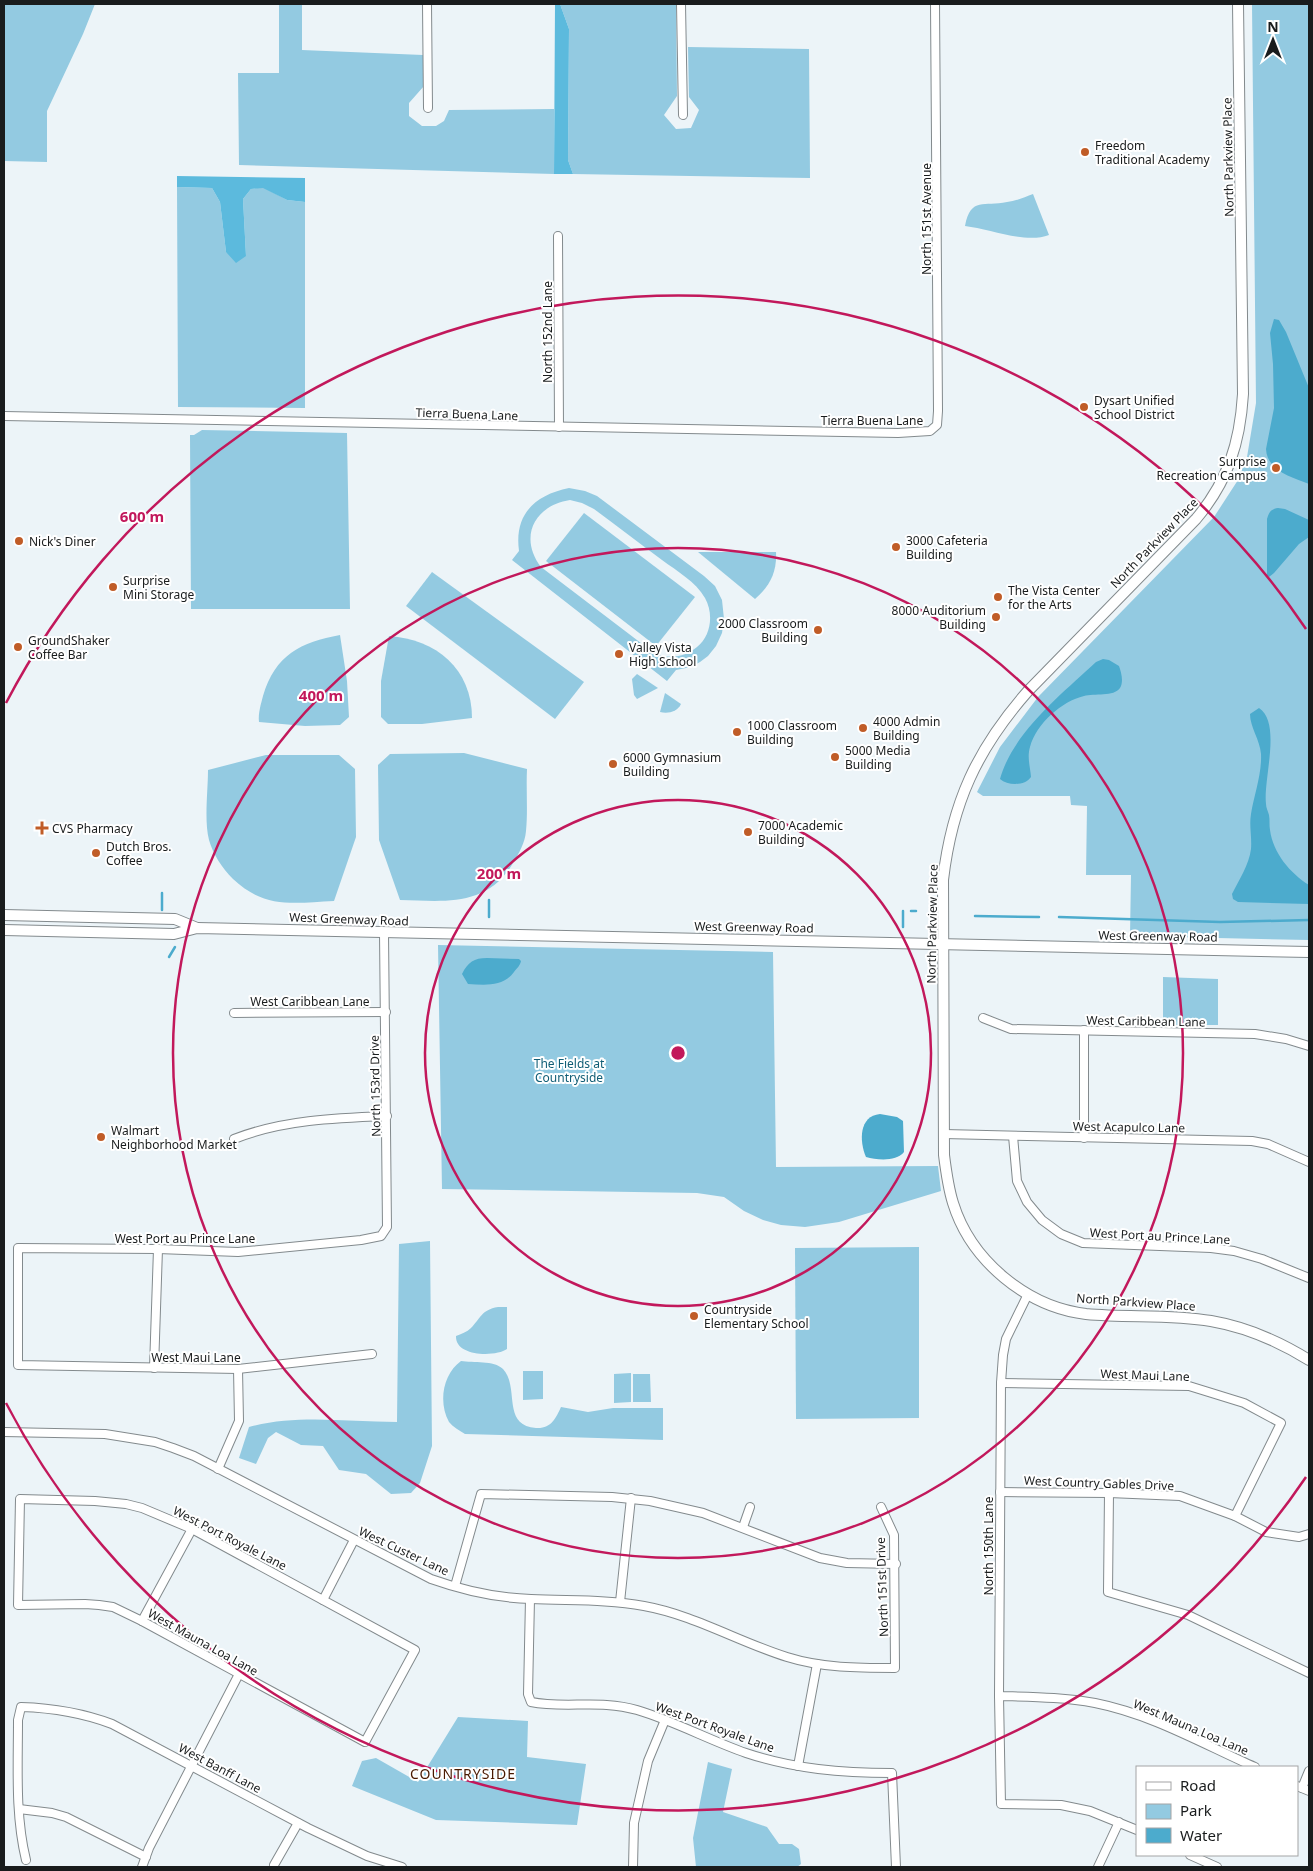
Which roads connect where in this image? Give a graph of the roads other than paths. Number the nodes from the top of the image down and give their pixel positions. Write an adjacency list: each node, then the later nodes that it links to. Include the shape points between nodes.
1 (427, 4): 5 (street)
2 (681, 4): 6 (street)
3 (935, 4): 10 (street, North 151st Avenue, via 938,411 937,424)
4 (1238, 4): 15 (street, North Parkview Place, via 1243,394 1242,416 1230,465 1206,506 1028,691 985,747 959,802 947,847 943,880)
5 (428, 108)
6 (683, 115)
7 (558, 236): 9 (street, North 152nd Lane)
8 (4, 416): 9 (street, Tierra Buena Lane)
9 (559, 427): 10 (street, Tierra Buena Lane)
10 (930, 431)
11 (4, 916): 12 (street, West Greenway Road, via 175,919)
12 (197, 928): 13 (street, West Greenway Road, via 174,934); 14 (street, West Greenway Road)
13 (4, 930)
14 (384, 933): 15 (street, West Greenway Road); 17 (street, North 153rd Drive)
15 (943, 944): 16 (street, West Greenway Road); 23 (street, North Parkview Place)
16 (1309, 952)
17 (386, 1012): 18 (street, West Caribbean Lane); 22 (street, North 153rd Drive)
18 (234, 1013)
19 (983, 1018): 20 (street, West Caribbean Lane, via 1011,1029)
20 (1084, 1030): 21 (street, West Caribbean Lane, via 1255,1034); 25 (street)
21 (1309, 1046)
22 (386, 1116): 26 (street, via 325,1118); 28 (street, North 153rd Drive, via 388,1227)
23 (944, 1134): 24 (street, West Acapulco Lane); 31 (street, North Parkview Place, via 947,1178 962,1225 987,1261)
24 (1013, 1136): 25 (street, West Acapulco Lane); 30 (street, West Port au Prince Lane, via 1016,1181 1042,1220 1061,1234 1083,1243 1234,1251)
25 (1084, 1138): 27 (street, West Acapulco Lane, via 1252,1141 1268,1144)
26 (234, 1139)
27 (1309, 1162)
28 (381, 1236): 29 (street, West Port au Prince Lane, via 238,1252)
29 (158, 1249): 34 (street, West Port au Prince Lane, via 18,1248); 35 (street)
30 (1309, 1278)
31 (1028, 1294): 33 (street, North Parkview Place, via 1085,1314 1213,1321 1268,1339); 37 (street, North 150th Lane, via 1006,1340)
32 (372, 1354): 36 (street, West Maui Lane)
33 (1309, 1360)
34 (18, 1365): 35 (street, West Maui Lane)
35 (154, 1368): 36 (street, West Maui Lane)
36 (238, 1369): 39 (street, via 239,1421)
37 (1001, 1383): 40 (street, North 150th Lane); 45 (street, West Maui Lane, via 1189,1386 1244,1403 1281,1423)
38 (4, 1432): 39 (street, West Custer Lane, via 106,1434 138,1439 189,1454)
39 (218, 1469): 49 (street, West Custer Lane)
40 (1000, 1492): 41 (street, West Country Gables Drive); 61 (street, North 150th Lane)
41 (1109, 1493): 45 (street, West Country Gables Drive, via 1180,1496); 59 (street, via 1108,1592 1188,1615)
42 (631, 1498): 46 (street, via 703,1513); 51 (street, via 481,1494); 54 (street)
43 (750, 1507): 46 (street)
44 (881, 1507): 50 (street, North 151st Drive, via 894,1535)
45 (1235, 1516): 48 (street, West Country Gables Drive, via 1266,1532 1299,1537)
46 (743, 1527): 50 (street, via 820,1558 847,1563)
47 (192, 1529): 52 (street, West Port Royale Lane); 55 (street, West Port Royale Lane, via 126,1504 20,1500); 56 (street)
48 (1309, 1534)
49 (354, 1540): 51 (street, West Custer Lane, via 431,1579); 52 (street)
50 (896, 1564): 58 (street, North 151st Drive)
51 (454, 1586): 53 (street, West Custer Lane)
52 (322, 1600): 63 (street, West Port Royale Lane, via 414,1650)
53 (530, 1600): 54 (street, West Custer Lane); 62 (street, West Port Royale Lane, via 528,1694 531,1702 599,1703)
54 (620, 1602): 57 (street, West Custer Lane, via 674,1614 786,1657)
55 (18, 1605): 56 (street, West Mauna Loa Lane, via 99,1605)
56 (142, 1621): 60 (street, West Mauna Loa Lane)
57 (817, 1664): 58 (street, West Custer Lane); 65 (street)
58 (895, 1668)
59 (1309, 1673)
60 (239, 1674): 63 (street, West Mauna Loa Lane); 64 (street)
61 (999, 1696): 66 (street, West Mauna Loa Lane, via 1052,1697 1095,1703 1138,1715); 70 (street, North 150th Lane, via 1001,1804 1061,1805)
62 (665, 1720): 65 (street, West Port Royale Lane, via 746,1753); 79 (street, via 648,1761 634,1822)
63 (365, 1742)
64 (192, 1765): 69 (street, West Banff Lane, via 95,1718 21,1707 18,1720); 71 (street, West Banff Lane); 74 (street)
65 (798, 1766): 80 (street, West Port Royale Lane, via 892,1774)
66 (1253, 1766)
67 (1309, 1772): 68 (street)
68 (1303, 1788)
69 (19, 1809): 74 (street, via 66,1817); 75 (street, via 20,1836)
70 (1119, 1822): 72 (street); 81 (street)
71 (298, 1823): 76 (street); 78 (street, West Banff Lane, via 367,1856)
72 (1136, 1830)
73 (1192, 1856): 82 (street)
74 (146, 1857): 77 (street)
75 (26, 1860)
76 (274, 1865)
77 (142, 1867)
78 (402, 1867)
79 (633, 1867)
80 (896, 1867)
81 (1098, 1867)
82 (1218, 1867)

